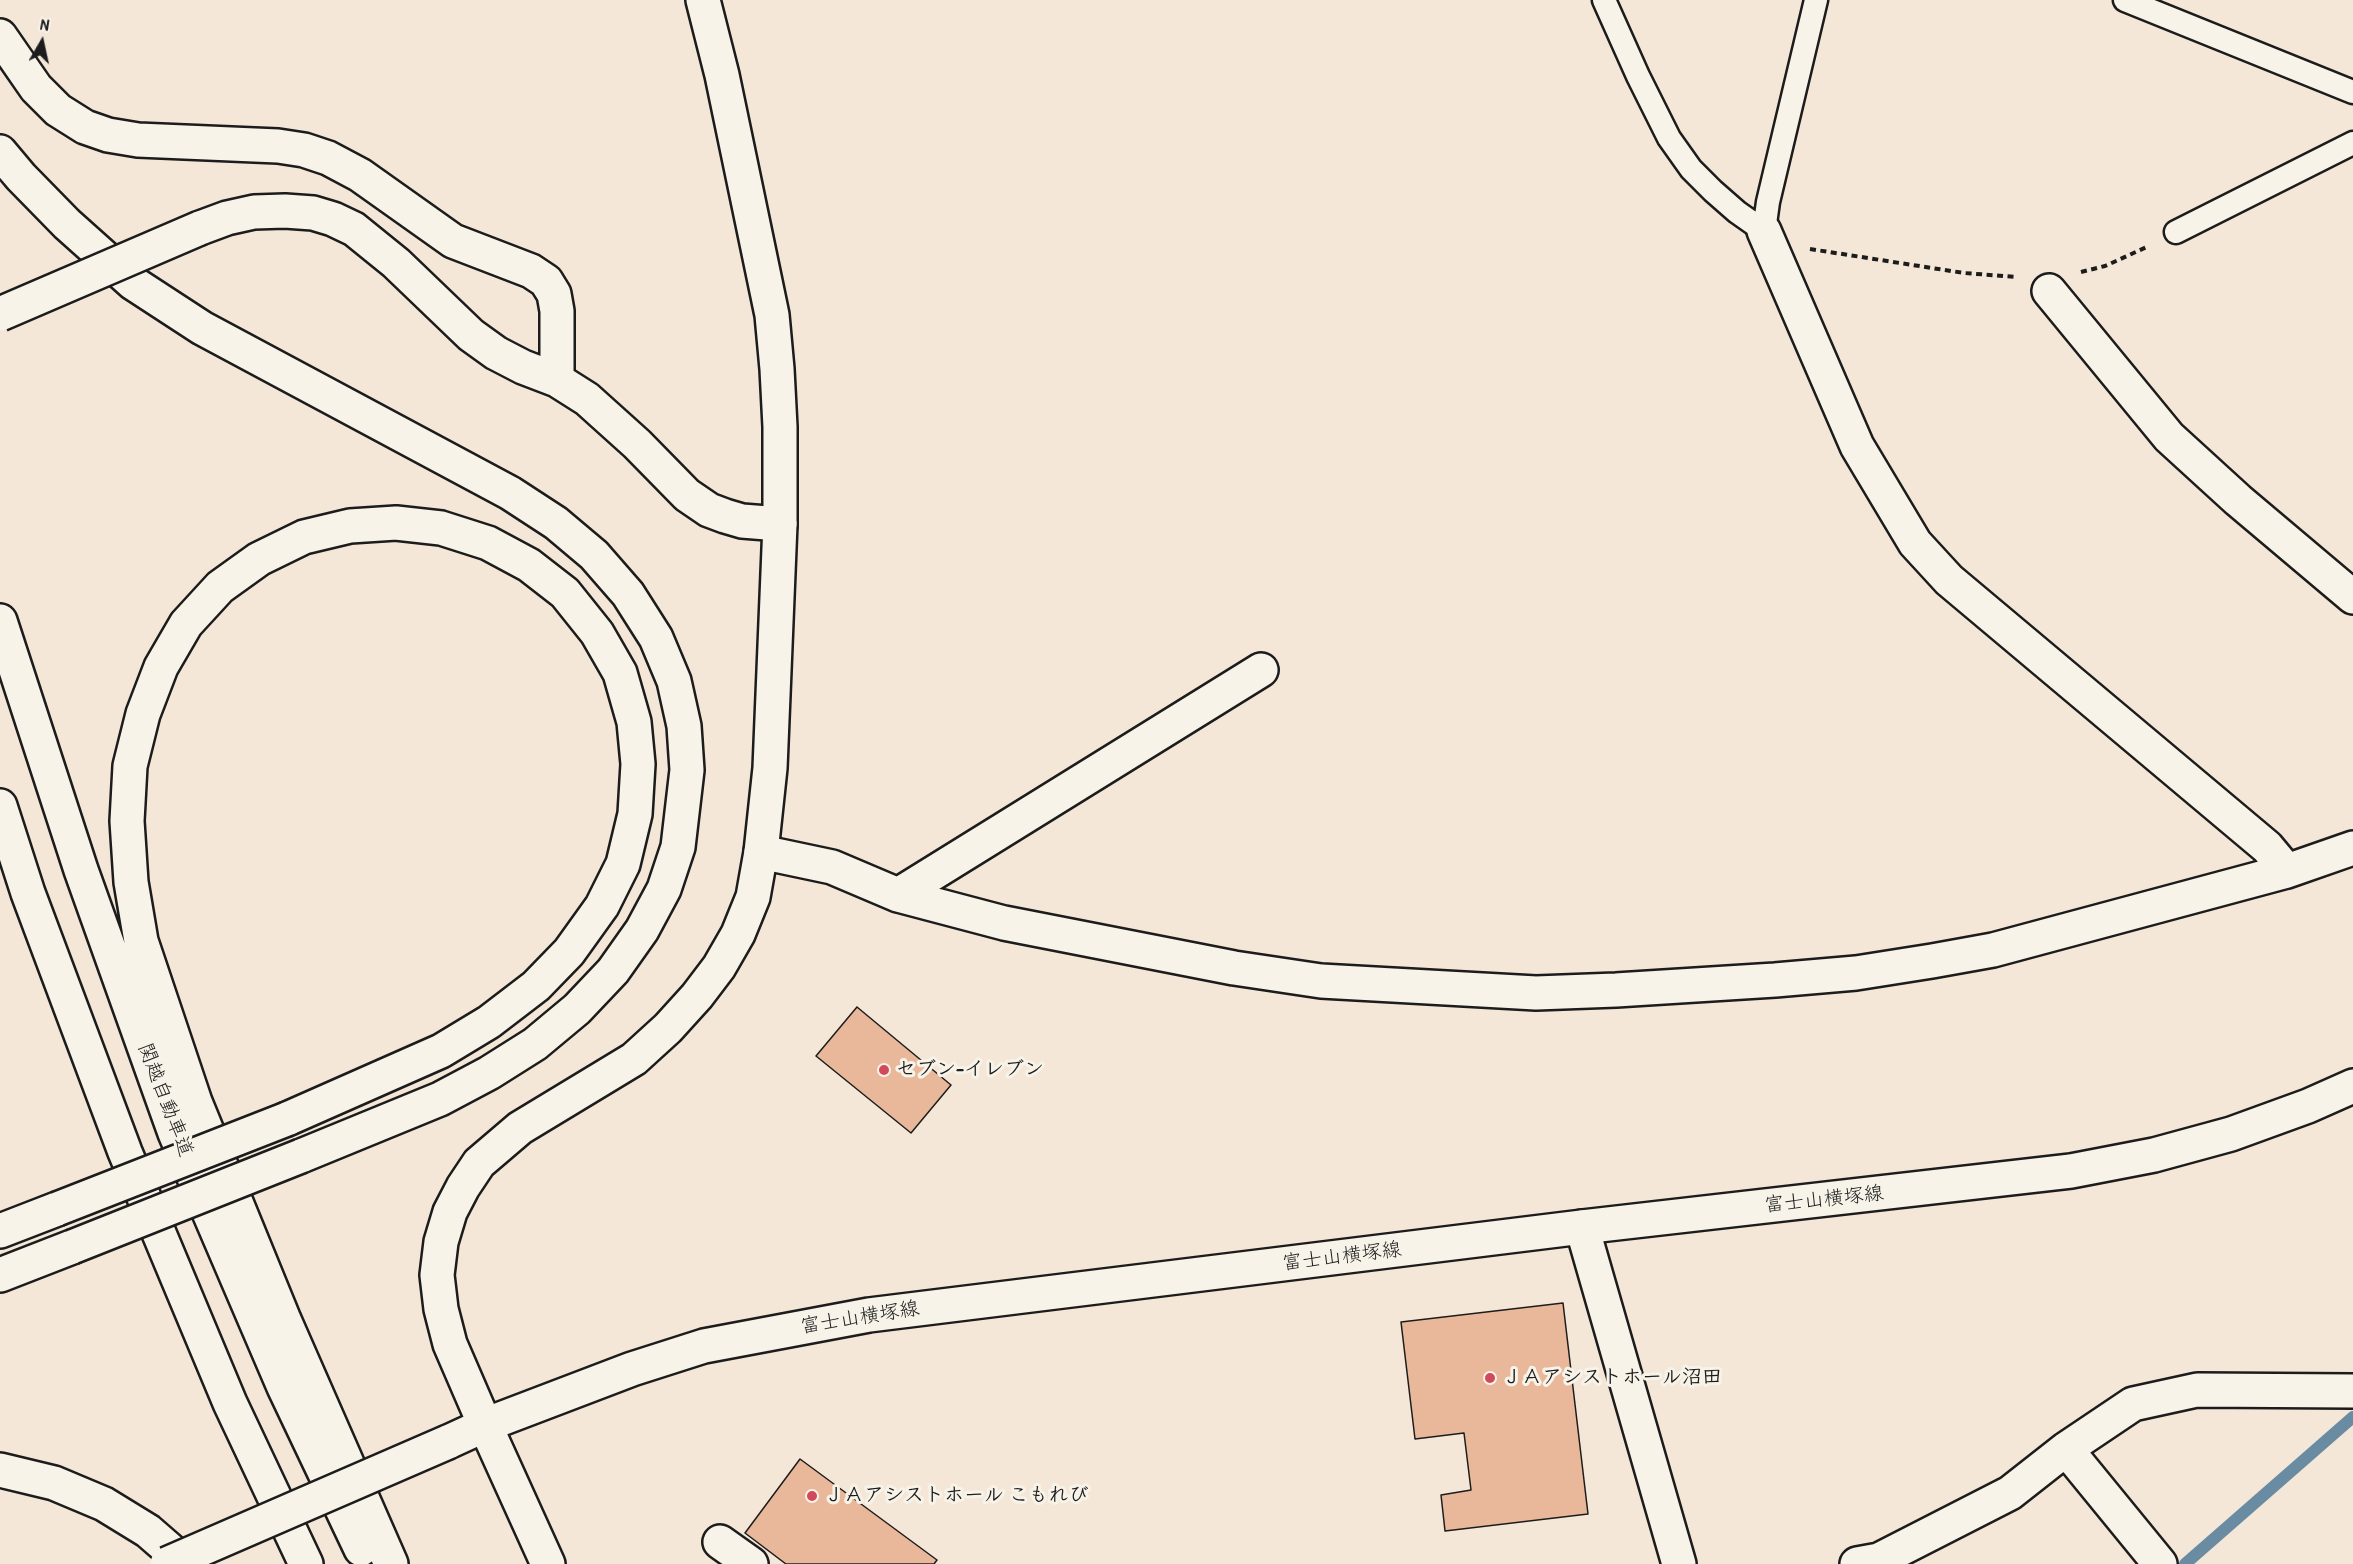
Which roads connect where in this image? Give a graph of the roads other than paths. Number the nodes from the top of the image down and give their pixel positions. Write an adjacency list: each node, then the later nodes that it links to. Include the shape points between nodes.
1 (703, 0): 14 (main road, via 772,315 780,427)
2 (1604, 0): 10 (lane, via 1669,138 1691,169)
3 (1816, 0): 10 (lane, via 1768,202)
4 (2125, 0): 6 (lane)
5 (0, 36): 13 (main road, via 36,88 58,110 85,127 138,140 304,150 360,175 453,241 531,271 546,281 554,294)
6 (2353, 92)
7 (2353, 143): 9 (lane)
8 (0, 152): 26 (main road, bridge, via 68,224 133,283 202,328 510,493 556,523 594,555 628,594 656,638 674,681 684,726 687,770 678,847 664,889 642,930 613,971 577,1009 535,1044 440,1099)
9 (2176, 232)
10 (1767, 238): 21 (main road, via 1857,446 1915,543 1949,580 2267,847)
11 (2062, 282): 15 (main road, via 2169,437)
12 (0, 314): 13 (main road, bridge, via 200,228 254,212 314,213 354,229 376,245 471,335 496,353)
13 (557, 380): 14 (main road, via 587,399 687,495 709,510 742,521)
14 (780, 524): 20 (main road, via 770,768)
15 (2353, 597)
16 (0, 621): 35 (main road, 関越自動車道, via 81,870 175,1133 284,1387)
17 (1261, 670): 22 (main road)
18 (0, 806): 34 (main road, via 125,1152 230,1403)
19 (2353, 848): 21 (main road)
20 (761, 852): 22 (main road, via 832,867); 28 (main road, via 753,897 738,934 697,996 634,1059 520,1128 479,1163 450,1212 437,1275 441,1309 450,1344)
21 (2287, 871): 22 (main road, via 1993,950 1932,961 1775,980 1536,993 1321,981 1234,968 1004,923)
22 (898, 895)
23 (2353, 1086): 24 (main road, 富士山横塚線, via 2231,1134 2091,1167)
24 (1582, 1227): 28 (main road, 富士山横塚線, via 869,1315 777,1330 704,1346 632,1369); 39 (main road)
25 (0, 1231): 36 (main road, bridge, via 57,1209 287,1119 441,1051 517,1001 569,952 602,906 623,864 635,814 638,764 634,722 620,673 597,633 566,593 529,565 488,543 441,528 396,522 350,526 304,537 259,559 220,587 186,624 161,667 143,714 130,766 127,821 131,882 141,941 195,1102 284,1320)
26 (0, 1275)
27 (2353, 1391): 29 (main road, via 2197,1390 2133,1404)
28 (485, 1425): 32 (main road, 富士山横塚線, bridge); 37 (main road)
29 (2066, 1449): 40 (main road, via 2010,1493 1879,1560); 41 (main road)
30 (0, 1470): 33 (main road, via 54,1483 104,1504 148,1531)
31 (720, 1542): 38 (main road)
32 (167, 1564)
33 (186, 1564)
34 (306, 1564)
35 (368, 1564)
36 (392, 1564)
37 (548, 1564)
38 (751, 1564)
39 (1679, 1564)
40 (1857, 1564)
41 (2160, 1564)

